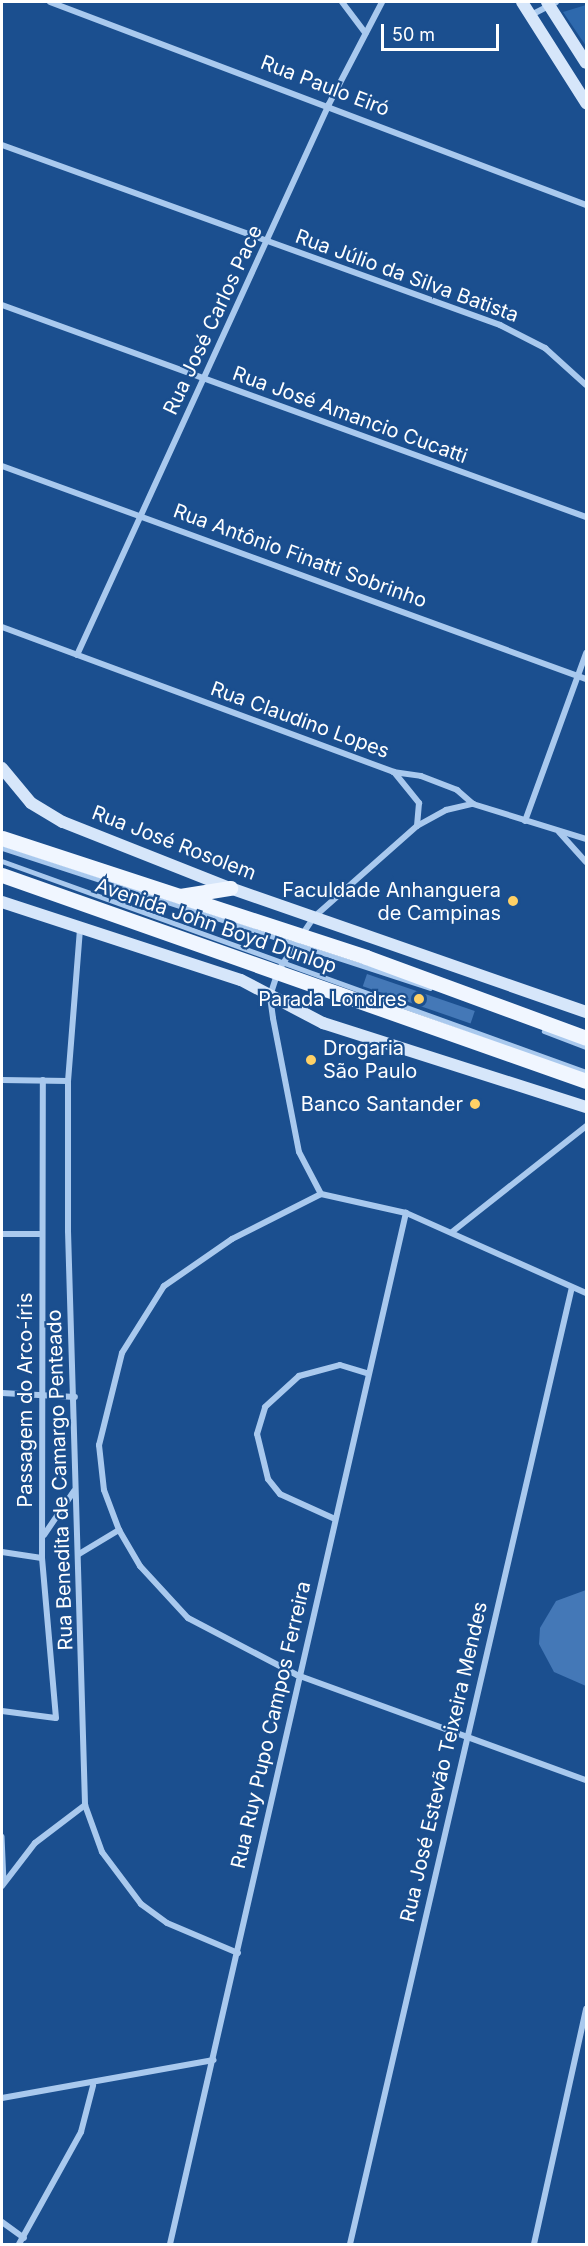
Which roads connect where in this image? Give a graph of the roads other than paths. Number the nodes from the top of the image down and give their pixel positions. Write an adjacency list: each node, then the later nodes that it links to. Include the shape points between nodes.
1 (50, 2): 10 (street, Rua Paulo Eiró)
2 (342, 2): 7 (street)
3 (382, 2): 7 (street, Rua José Carlos Pace)
4 (522, 2): 6 (street)
5 (551, 3): 6 (street); 8 (street)
6 (531, 15): 9 (street)
7 (365, 33): 10 (street, Rua José Carlos Pace)
8 (586, 63)
9 (586, 103)
10 (329, 104): 12 (street, Rua Paulo Eiró); 13 (street, Rua José Carlos Pace)
11 (2, 145): 13 (street, Rua Júlio da Silva Batista)
12 (586, 205)
13 (269, 243): 15 (street, Rua José Carlos Pace); 16 (street, Rua Júlio da Silva Batista, via 500,325 545,348)
14 (2, 305): 15 (street, Rua José Amancio Cucatti)
15 (203, 381): 18 (street, Rua José Carlos Pace); 19 (street, Rua José Amancio Cucatti)
16 (586, 385)
17 (2, 466): 18 (street, Rua Antônio Finatti Sobrinho)
18 (139, 515): 22 (street, Rua José Carlos Pace); 23 (street, Rua Antônio Finatti Sobrinho)
19 (586, 517)
20 (2, 627): 22 (street, Rua Claudino Lopes)
21 (586, 653): 23 (street)
22 (77, 655): 26 (street, Rua Claudino Lopes)
23 (579, 676): 24 (street, Rua Antônio Finatti Sobrinho); 28 (street)
24 (586, 679)
25 (2, 768): 37 (street, Rua José Rosolem, via 31,803 63,822)
26 (393, 772): 27 (street, Rua Claudino Lopes, via 457,790); 29 (street, via 419,803)
27 (473, 804): 28 (street, Rua Claudino Lopes); 29 (street, via 446,810)
28 (525, 821): 30 (street, Rua Claudino Lopes)
29 (417, 826): 40 (street)
30 (558, 831): 32 (street, Rua Claudino Lopes); 35 (street)
31 (2, 838): 38 (main road, Avenida John Boyd Dunlop)
32 (586, 840)
33 (2, 848): 42 (lane)
34 (2, 861): 43 (lane)
35 (586, 862)
36 (2, 874): 43 (main road, Avenida John Boyd Dunlop)
37 (230, 888): 38 (main road); 40 (street, Rua José Rosolem)
38 (174, 897): 42 (main road, Avenida John Boyd Dunlop)
39 (2, 902): 41 (street)
40 (314, 917): 42 (street); 45 (street, Rua José Rosolem)
41 (80, 929): 44 (street, via 241,980); 51 (street, Rua Benedita de Camargo Penteado)
42 (299, 940): 43 (street); 46 (main road, Avenida John Boyd Dunlop); 47 (lane)
43 (282, 965): 44 (street); 48 (lane); 52 (main road, Avenida John Boyd Dunlop)
44 (270, 996): 53 (street, via 323,1023); 55 (street, via 299,1152)
45 (586, 1012)
46 (586, 1038)
47 (586, 1047)
48 (586, 1072)
49 (2, 1080): 50 (street)
50 (43, 1080): 51 (street); 59 (street, Passagem do Arco-íris)
51 (68, 1081): 64 (street, Rua Benedita de Camargo Penteado)
52 (586, 1081)
53 (586, 1107)
54 (586, 1126): 57 (street)
55 (321, 1194): 56 (street); 68 (street, via 232,1239 164,1286 113,1375 99,1445 104,1490)
56 (406, 1213): 57 (street); 62 (street, Rua Ruy Pupo Campos Ferreira)
57 (452, 1232): 60 (street)
58 (2, 1234): 59 (street)
59 (40, 1234): 65 (street, Passagem do Arco-íris)
60 (572, 1287): 61 (street); 75 (street, Rua José Estevão Teixeira Mendes)
61 (586, 1293)
62 (367, 1373): 67 (street, Rua Ruy Pupo Campos Ferreira); 67 (street, via 340,1365 299,1376 265,1407 257,1434 268,1479 280,1494)
63 (2, 1393): 65 (street)
64 (75, 1397): 65 (street); 66 (street, Rua Benedita de Camargo Penteado)
65 (44, 1399): 69 (street, Passagem do Arco-íris)
66 (74, 1491): 69 (street); 71 (street, Rua Benedita de Camargo Penteado)
67 (335, 1519): 73 (street, Rua Ruy Pupo Campos Ferreira)
68 (119, 1530): 71 (street); 73 (street, via 140,1566 188,1618)
69 (43, 1539): 72 (street, Passagem do Arco-íris)
70 (2, 1552): 72 (street)
71 (79, 1554): 77 (street, Rua Benedita de Camargo Penteado)
72 (42, 1558): 74 (street, Passagem do Arco-íris, via 56,1718)
73 (297, 1675): 75 (street); 80 (street, Rua Ruy Pupo Campos Ferreira)
74 (2, 1711)
75 (466, 1738): 76 (street); 89 (street, Rua José Estevão Teixeira Mendes)
76 (586, 1780)
77 (85, 1805): 79 (street, via 35,1843); 80 (street, Rua Benedita de Camargo Penteado, via 102,1852 141,1904 167,1923)
78 (2, 1836): 79 (lane)
79 (3, 1884)
80 (238, 1953): 82 (street, Rua Ruy Pupo Campos Ferreira)
81 (586, 2009): 90 (street)
82 (214, 2061): 83 (street, via 184,2062); 88 (street, Rua Ruy Pupo Campos Ferreira)
83 (93, 2086): 84 (street); 86 (street, via 81,2132)
84 (2, 2098)
85 (2, 2223): 86 (street)
86 (24, 2238): 87 (street)
87 (19, 2244)
88 (170, 2244)
89 (350, 2244)
90 (534, 2244)

